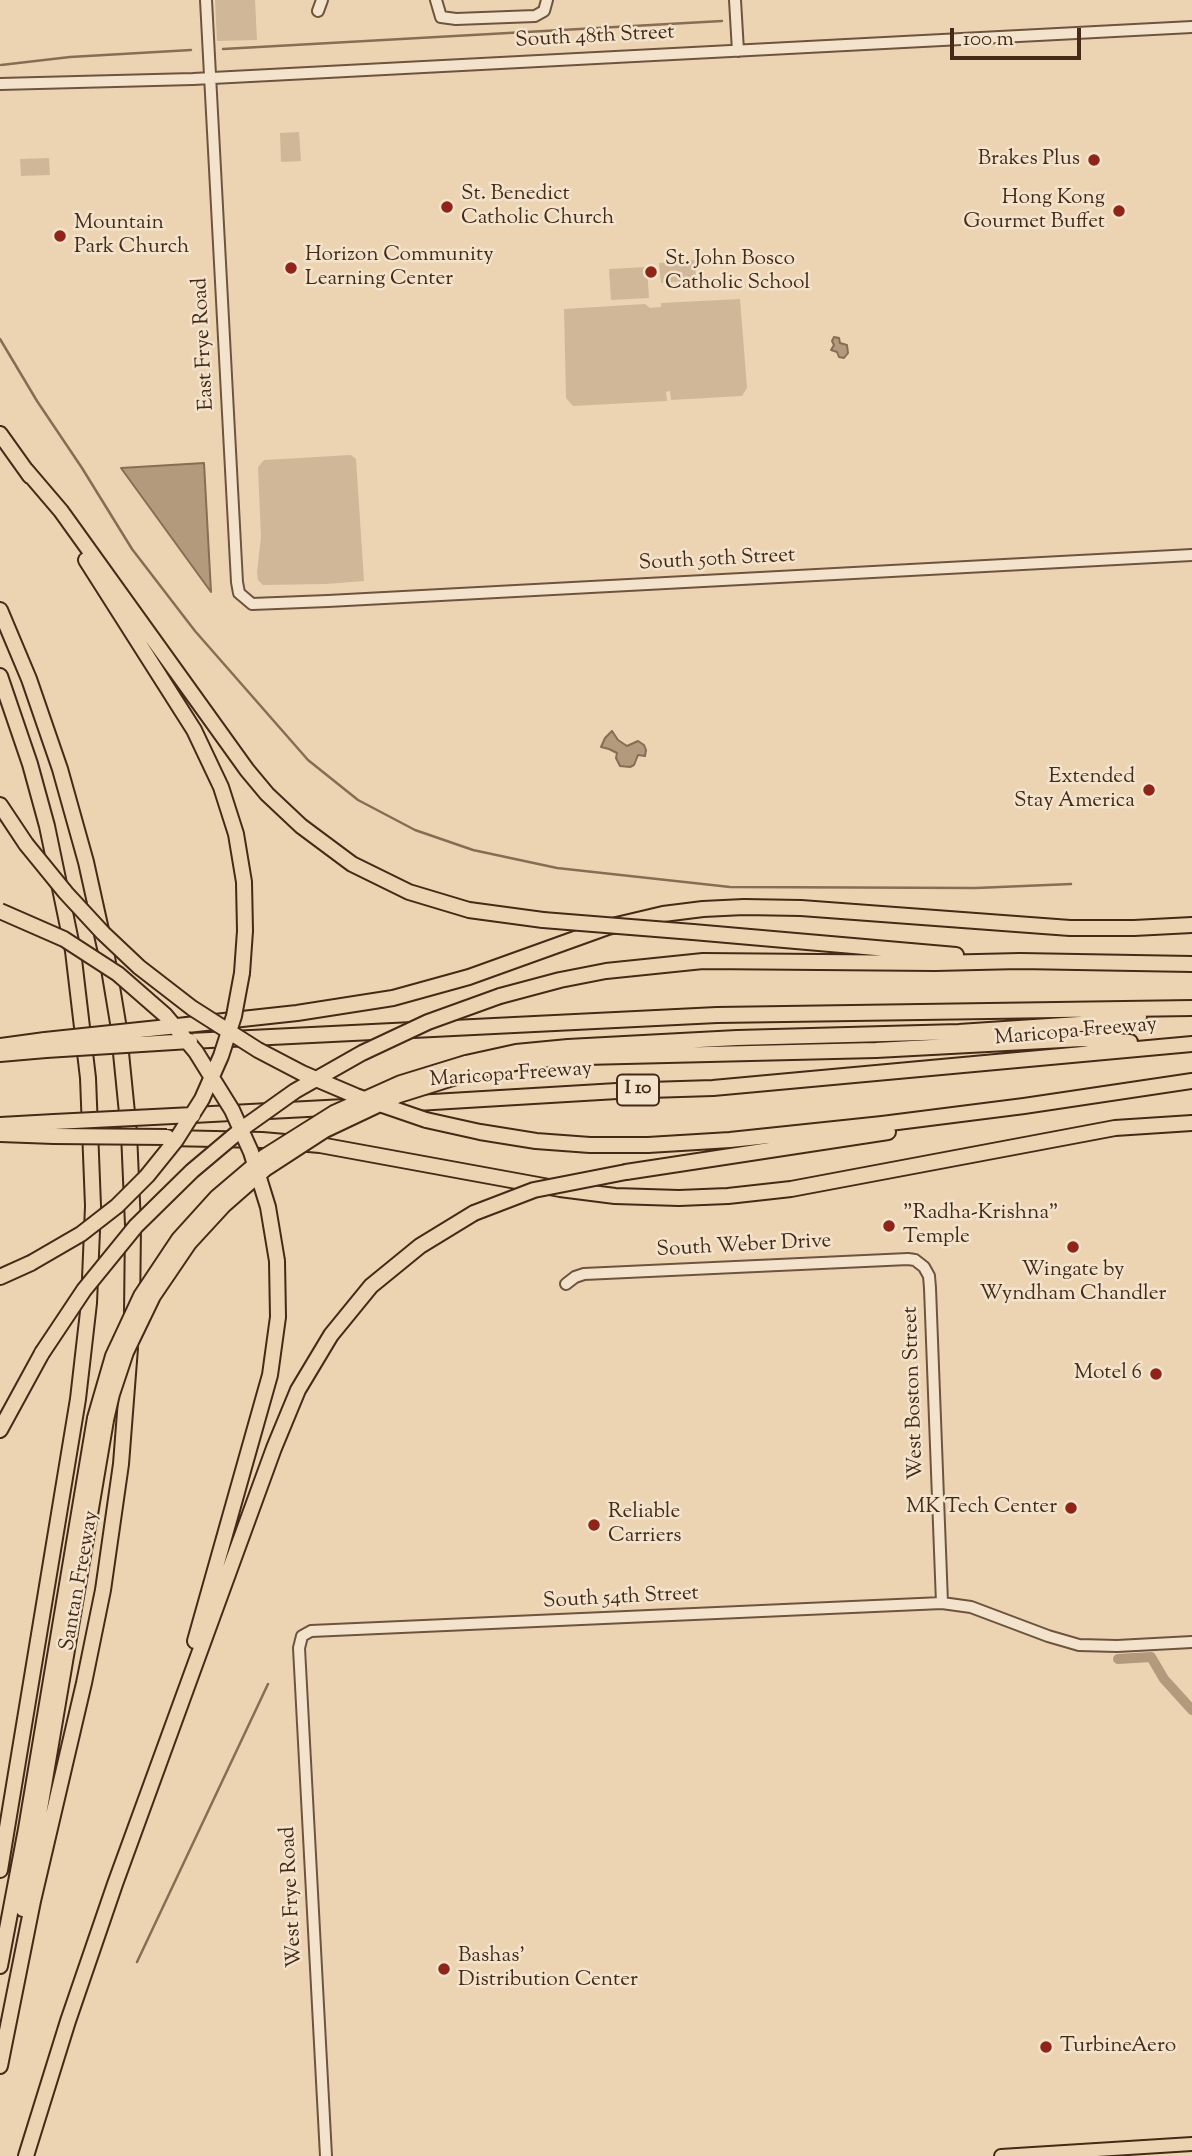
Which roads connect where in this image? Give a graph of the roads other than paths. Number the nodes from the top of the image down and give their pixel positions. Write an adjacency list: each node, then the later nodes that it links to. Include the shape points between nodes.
1 (206, 0): 7 (street, East Frye Road)
2 (436, 0): 4 (street, via 441,17 456,19 535,16)
3 (735, 0): 6 (street)
4 (545, 6)
5 (1192, 27): 6 (street, South 48th Street)
6 (738, 51): 7 (street, South 48th Street)
7 (209, 78): 8 (street, South 48th Street); 12 (street, East Frye Road, via 237,582)
8 (0, 84)
9 (0, 434): 10 (highway)
10 (26, 470): 18 (highway, bridge, via 61,511 267,794 301,827 352,864 409,892 469,910); 32 (highway, bridge, via 202,743 231,818 243,874 246,931 234,1016 221,1056 176,1140 147,1176 82,1234)
11 (1192, 555): 12 (street, South 50th Street, via 274,604 251,604)
12 (244, 599)
13 (0, 610): 42 (highway, Santan Freeway, via 47,730 83,852 107,957 126,1094 133,1289 113,1527 91,1652)
14 (0, 676): 40 (highway, Santan Freeway, via 39,794 76,973 88,1078 93,1206 82,1367)
15 (0, 805): 26 (highway, bridge, via 26,844 103,933 200,1013 302,1073 426,1120 536,1141 633,1146)
16 (0, 911): 39 (highway, bridge, via 64,939 104,963 154,1004 191,1046 225,1096 247,1140 264,1192 277,1261 278,1317 270,1375)
17 (1192, 926): 22 (highway, bridge, via 1070,928 801,908 703,909 608,927 468,977 393,998)
18 (1020, 961): 19 (highway); 35 (highway, bridge, via 686,961 530,987 437,1018 379,1044 314,1080 243,1128 136,1226 41,1353)
19 (1192, 964)
20 (1192, 1009): 22 (highway, Maricopa Freeway, bridge, via 729,1015); 34 (highway, bridge, via 1094,1023 960,1032 568,1047 516,1052 417,1077 368,1096 278,1147 207,1207 154,1274 128,1321 109,1368)
21 (1190, 1044): 29 (highway, Maricopa Freeway / I 10, bridge, via 713,1088 193,1115); 34 (highway, bridge, via 1081,1039 876,1050 584,1056 525,1061 408,1092 334,1125 279,1159 224,1205 189,1243 153,1296)
22 (45, 1045): 23 (highway); 24 (highway, Maricopa Freeway)
23 (0, 1046)
24 (0, 1054)
25 (1192, 1081): 26 (highway)
26 (1024, 1107): 39 (highway, bridge, via 534,1190 474,1213 419,1245 383,1275 340,1322 313,1362 280,1433)
27 (1192, 1122): 29 (highway, bridge, via 1115,1129 779,1190 679,1198 560,1189 310,1144)
28 (0, 1125): 29 (highway, Maricopa Freeway / I 10)
29 (54, 1129): 30 (highway)
30 (0, 1135)
31 (924, 1267): 33 (street, South Weber Drive, via 908,1259 584,1273); 36 (street, West Boston Street, via 929,1276)
32 (0, 1277)
33 (566, 1284)
34 (101, 1419): 41 (highway); 42 (highway)
35 (0, 1430)
36 (942, 1603): 37 (street, South 54th Street, via 311,1631); 38 (street, South 54th Street, via 971,1608 1079,1645)
37 (302, 1636): 46 (street, West Frye Road, via 299,1648)
38 (1192, 1642)
39 (176, 1717): 45 (highway, via 83,1975)
40 (0, 1870)
41 (0, 1966)
42 (5, 2042): 43 (highway, Santan Freeway)
43 (0, 2066)
44 (1192, 2144): 47 (main road)
45 (26, 2156)
46 (327, 2156)
47 (1001, 2156)

